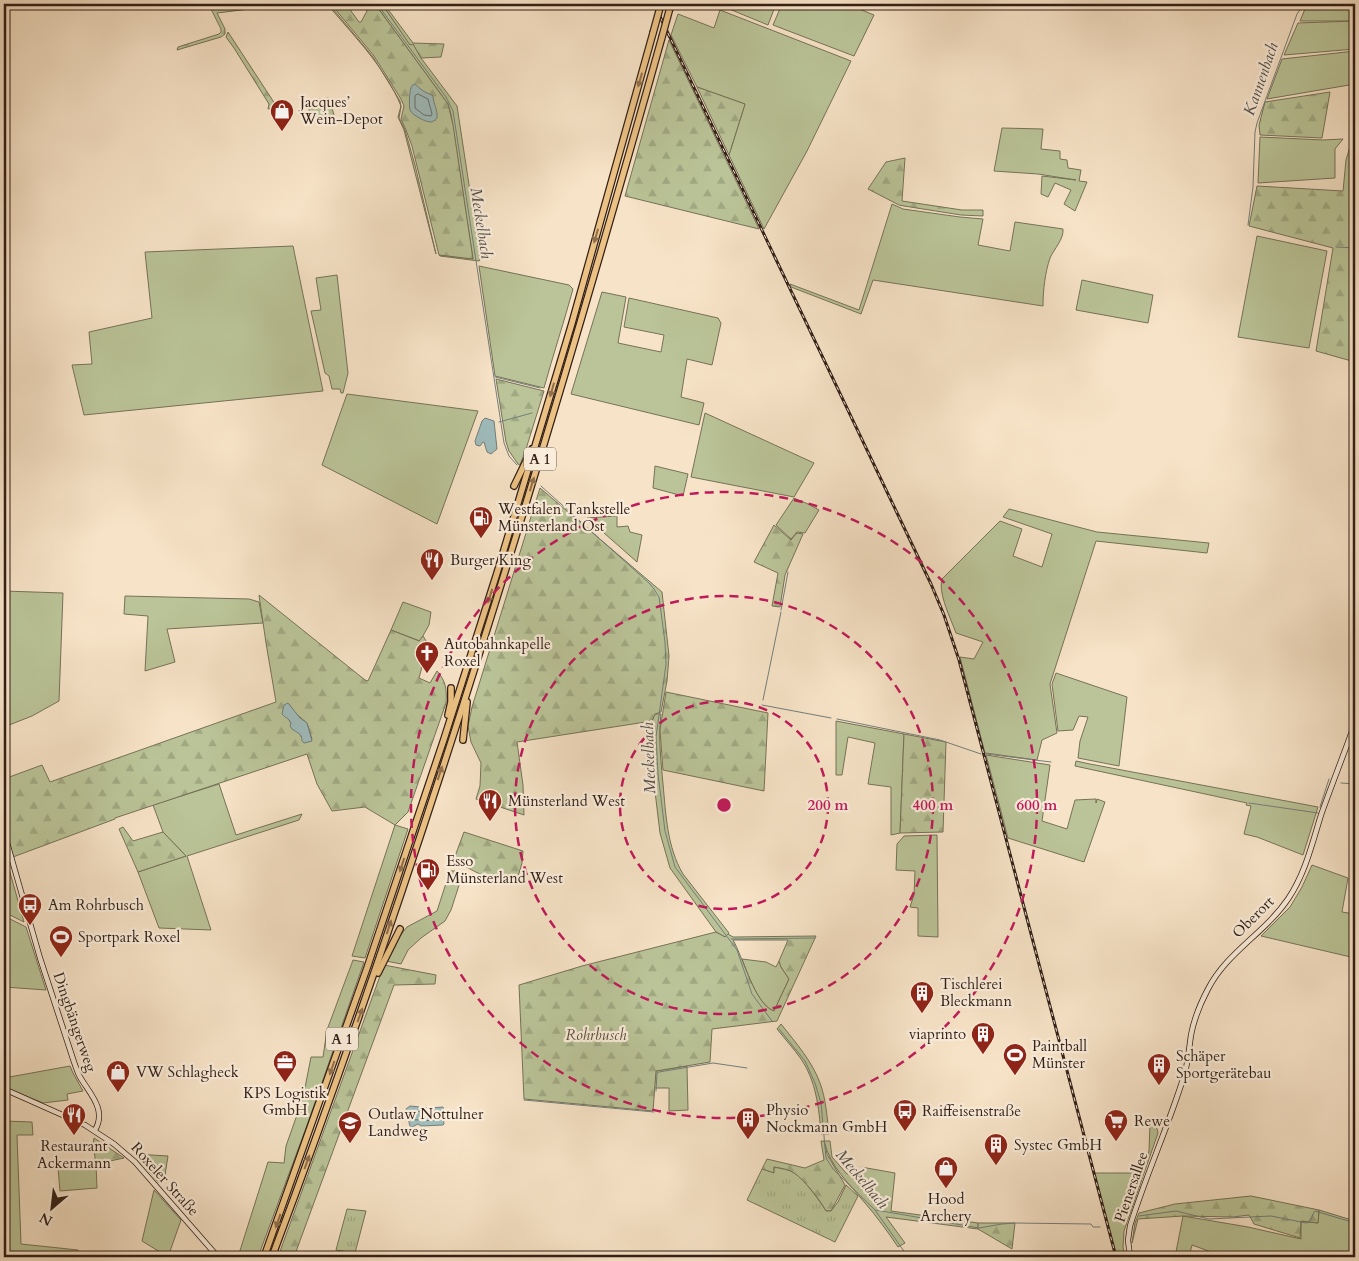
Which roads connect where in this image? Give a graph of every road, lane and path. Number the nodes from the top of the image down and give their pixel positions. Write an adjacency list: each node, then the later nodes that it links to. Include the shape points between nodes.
1 (661, 4): 3 (highway, A 1, one-way to 3, bridge)
2 (671, 4): 5 (highway, A 1, one-way to 2, bridge, via 582,319)
3 (539, 434): 4 (highway); 8 (highway, A 1, one-way to 8)
4 (514, 486)
5 (471, 681): 9 (highway); 12 (highway, A 1, one-way to 5)
6 (451, 688): 8 (highway)
7 (1355, 723): 14 (main road, Oberort, via 1297,884 1273,918 1231,956 1207,990 1195,1019 1184,1074)
8 (444, 738): 17 (highway, A 1, one-way to 17, via 364,978)
9 (463, 740)
10 (4, 832): 15 (main road, Dingbängerweg, via 74,1062 98,1109 99,1122)
11 (400, 929): 12 (highway)
12 (369, 990): 18 (highway, A 1, one-way to 12)
13 (4, 1089): 15 (main road, Roxeler Straße)
14 (1166, 1125): 19 (main road, Pienersallee, via 1130,1226)
15 (95, 1130): 16 (main road, Roxeler Straße, via 135,1162)
16 (218, 1257)
17 (264, 1257)
18 (272, 1257)
19 (1130, 1257)

